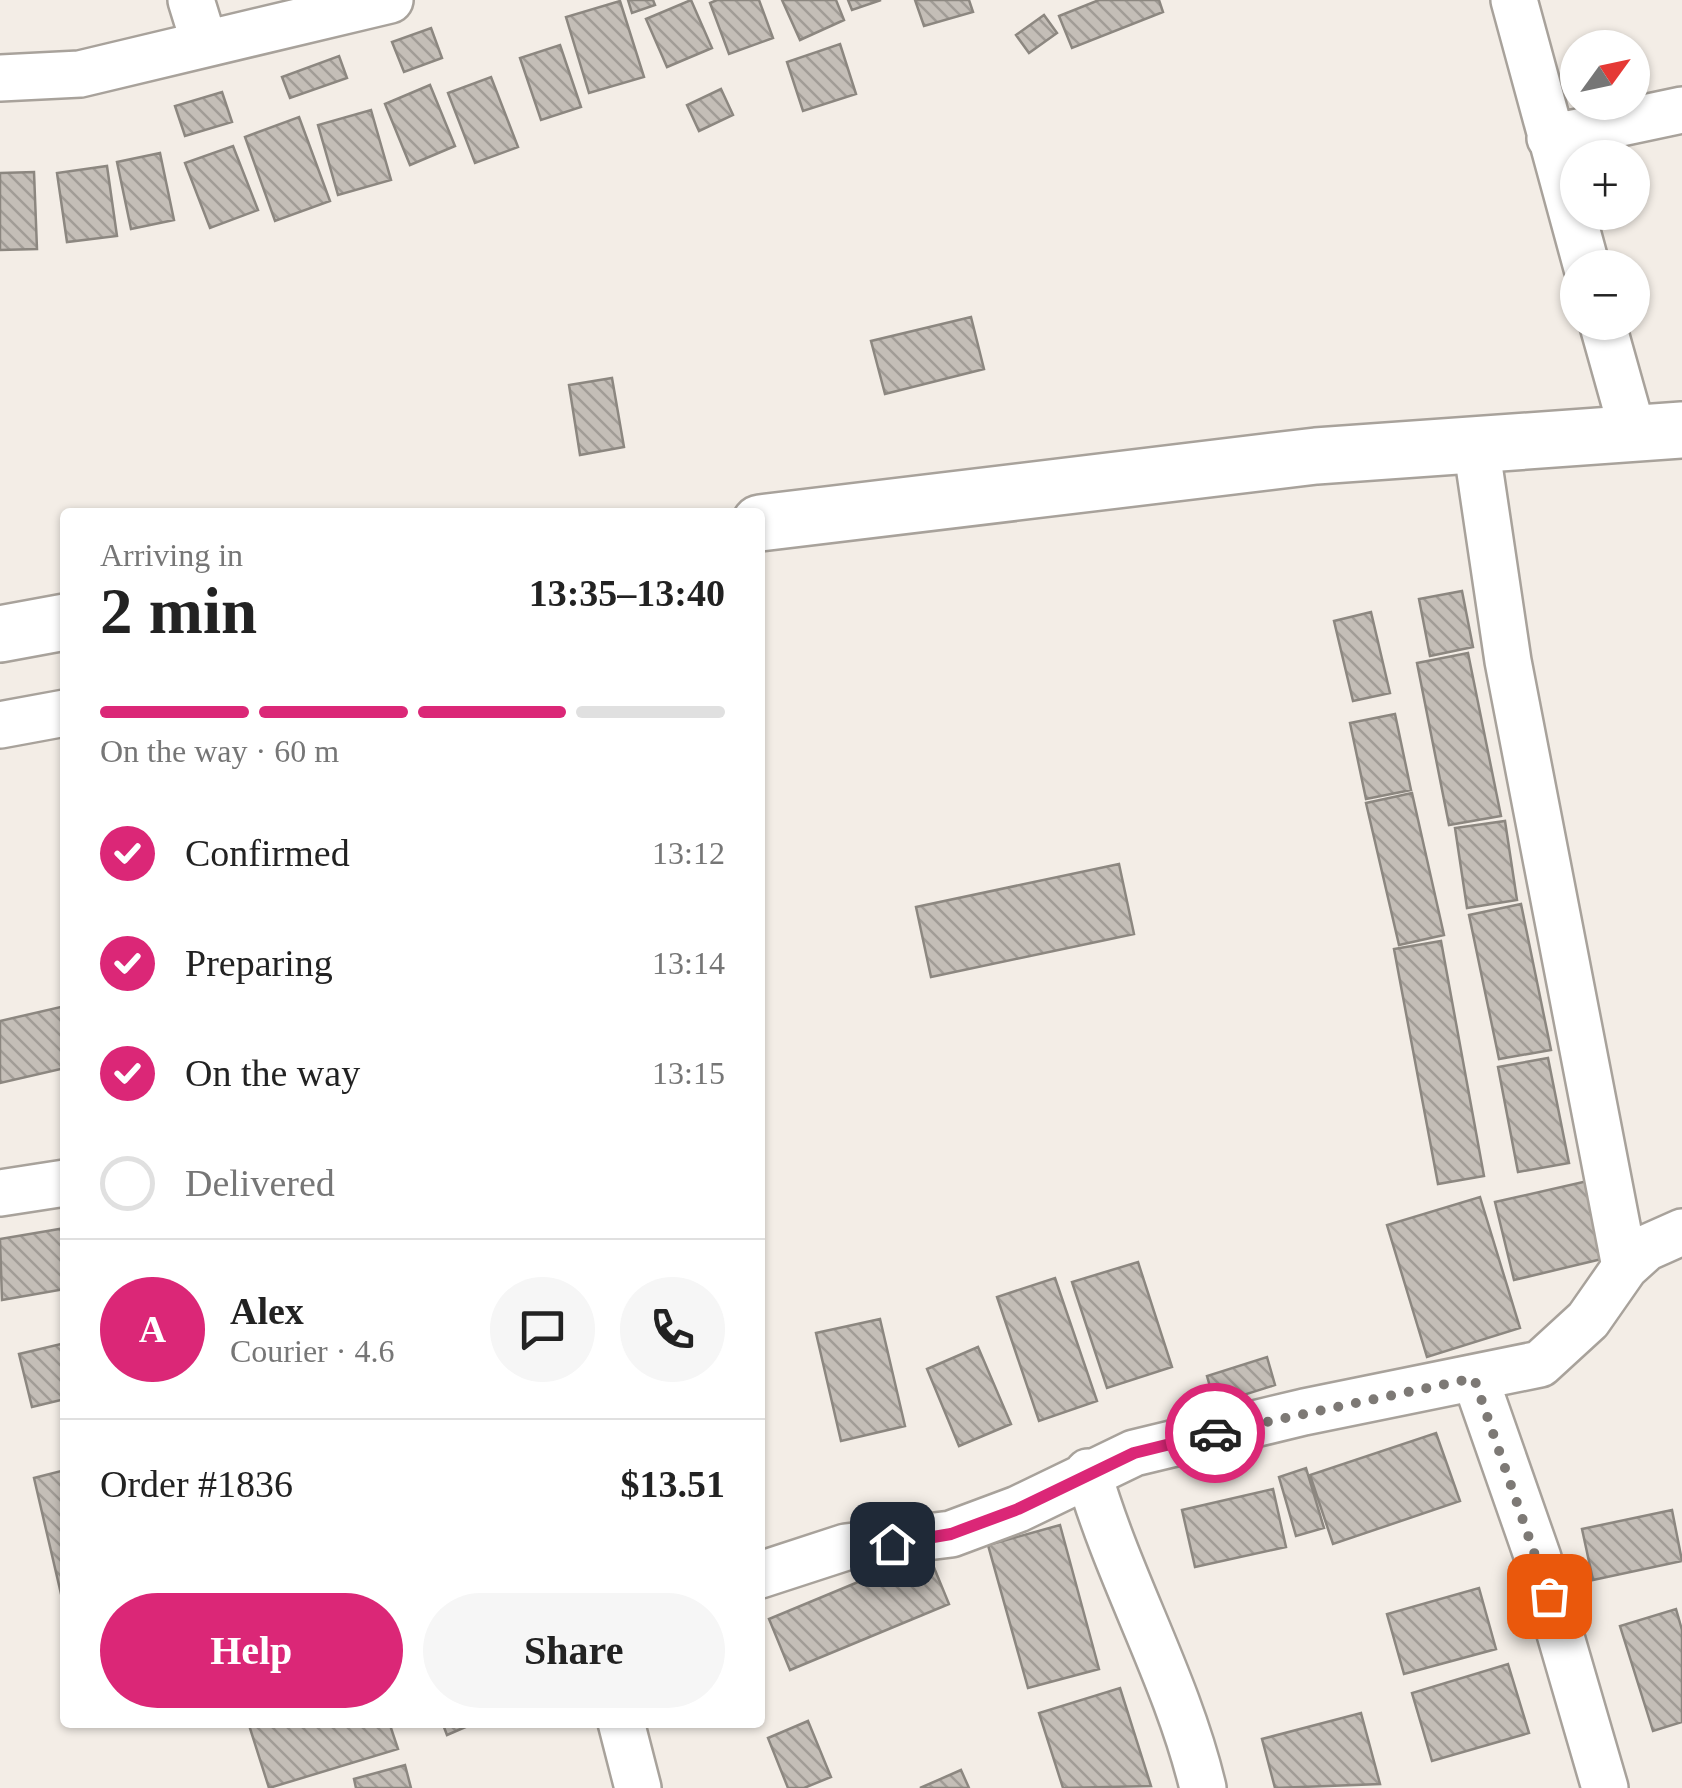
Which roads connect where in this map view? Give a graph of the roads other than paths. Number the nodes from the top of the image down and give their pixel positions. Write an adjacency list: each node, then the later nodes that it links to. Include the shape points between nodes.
1 (190, 0): 4 (street)
2 (390, 0): 4 (street)
3 (1514, 0): 7 (street)
4 (204, 42): 5 (street, via 80,74)
5 (0, 78)
6 (1682, 110): 7 (street)
7 (1550, 138): 8 (street)
8 (1581, 250)
9 (1611, 340): 10 (street)
10 (1658, 433): 11 (street)
11 (1476, 444): 12 (street, via 1316,456); 20 (street, via 1511,679)
12 (765, 522)
13 (60, 623): 14 (street)
14 (0, 634)
15 (60, 714): 16 (street)
16 (0, 724)
17 (60, 1184): 18 (street)
18 (0, 1194)
19 (1682, 1232): 20 (street, via 1646,1248)
20 (1625, 1267): 21 (street, via 1560,1350 1540,1364)
21 (1474, 1378): 22 (street, via 1215,1433); 27 (street, via 1538,1558)
22 (1088, 1472): 23 (street, via 951,1534 846,1547); 26 (street)
23 (765, 1573)
24 (623, 1728): 25 (street)
25 (638, 1788)
26 (1203, 1788)
27 (1604, 1788)

